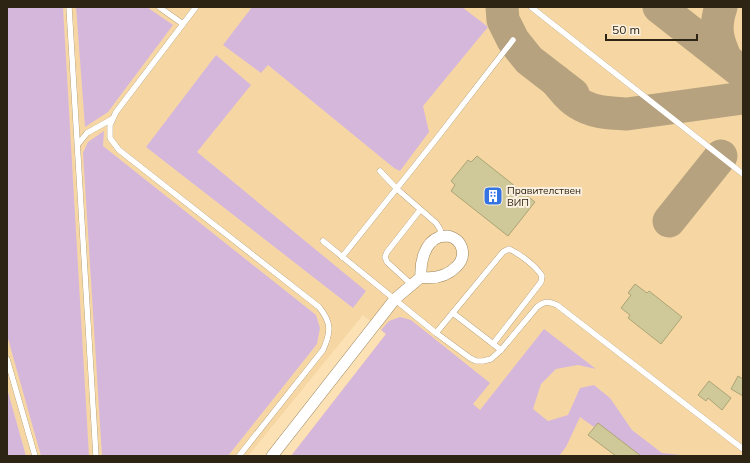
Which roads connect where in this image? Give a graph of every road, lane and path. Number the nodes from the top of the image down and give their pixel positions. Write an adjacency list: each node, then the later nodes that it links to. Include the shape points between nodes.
1 (70, 7): 8 (lane)
2 (159, 7): 5 (lane)
3 (196, 7): 5 (lane)
4 (531, 7): 10 (lane)
5 (183, 24): 7 (lane)
6 (513, 40): 11 (lane)
7 (112, 119): 8 (lane, via 86,134); 27 (lane, via 110,138 119,150 319,307 326,316 329,326 328,339 323,350)
8 (78, 144): 26 (lane)
9 (380, 171): 11 (lane)
10 (743, 174)
11 (397, 189): 12 (lane); 15 (lane)
12 (420, 210): 13 (lane, via 436,223); 17 (lane, via 385,257 387,262)
13 (441, 236): 16 (street, via 435,239 424,253); 16 (street, via 447,236 460,244 463,250 460,262 448,274)
14 (322, 241): 15 (lane)
15 (342, 257): 18 (lane)
16 (421, 277): 17 (street)
17 (412, 285): 18 (street)
18 (395, 300): 20 (lane); 28 (street)
19 (453, 313): 20 (lane); 21 (lane); 21 (lane, via 503,252 509,249 539,270 541,282)
20 (436, 333): 22 (lane, via 476,361 491,359)
21 (493, 344): 22 (lane)
22 (501, 350): 24 (lane, via 537,307 550,302)
23 (7, 359): 25 (lane)
24 (743, 449)
25 (35, 456)
26 (96, 456)
27 (239, 456)
28 (272, 456)

